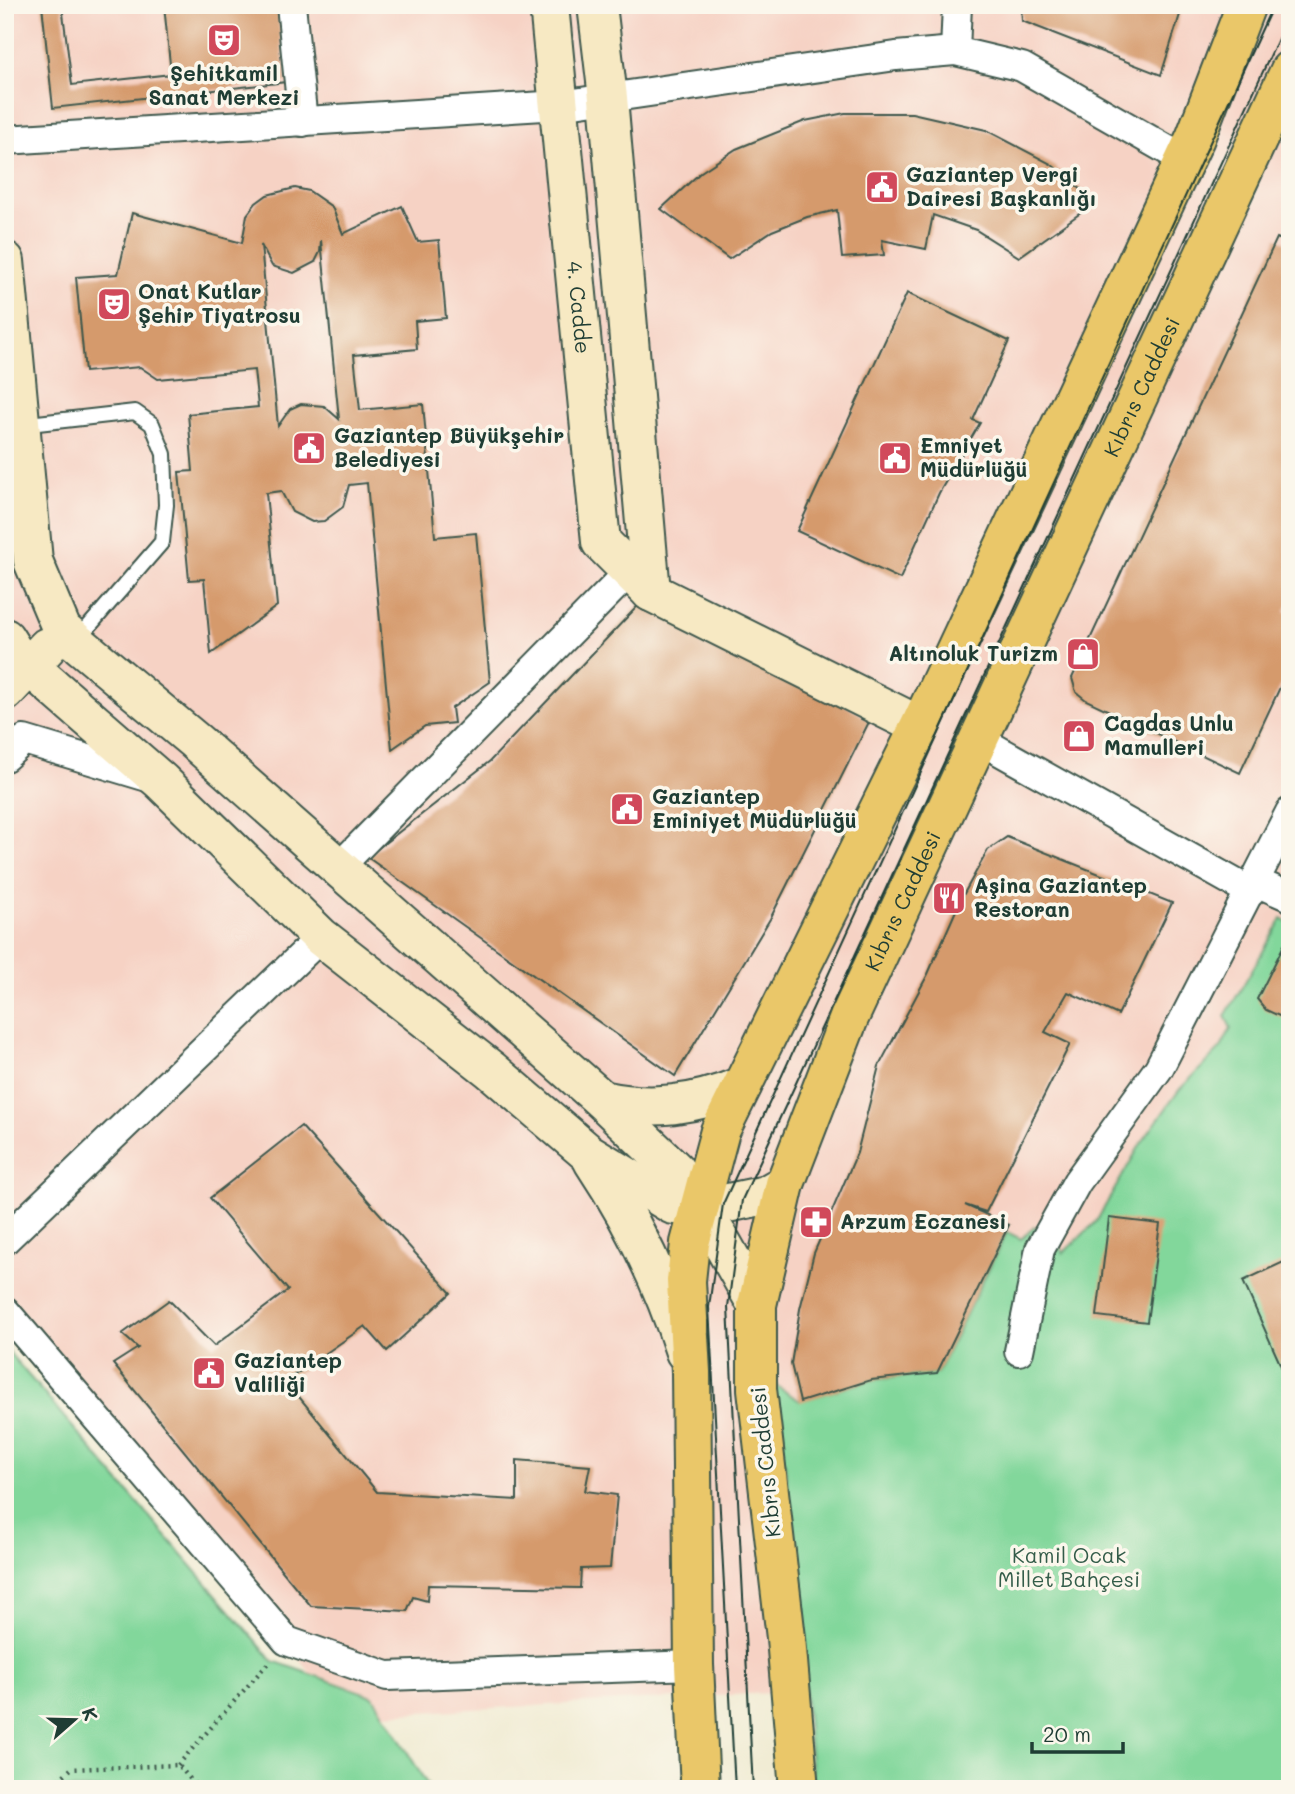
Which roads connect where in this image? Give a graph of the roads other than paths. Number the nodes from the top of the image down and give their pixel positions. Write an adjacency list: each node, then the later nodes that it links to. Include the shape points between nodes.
1 (291, 5): 10 (street)
2 (549, 5): 9 (main road, 4. Cadde)
3 (597, 5): 8 (main road)
4 (957, 5): 6 (street)
5 (1247, 5): 12 (main road)
6 (955, 51): 8 (street); 12 (street, via 1021,66)
7 (1290, 70): 19 (main road, Kıbrıs Caddesi)
8 (608, 98): 9 (street); 15 (main road)
9 (561, 105): 10 (street); 15 (main road, 4. Cadde, via 601,542)
10 (303, 122): 11 (street)
11 (5, 140)
12 (1185, 160): 18 (main road)
13 (5, 261): 14 (main road)
14 (20, 425): 16 (main road, via 33,562); 16 (lane, via 135,412 152,424 164,454 162,542)
15 (644, 573): 18 (main road, 4. Cadde); 23 (street)
16 (69, 635): 17 (main road); 23 (main road)
17 (12, 657): 21 (main road)
18 (920, 726): 27 (main road)
19 (980, 740): 24 (street); 30 (main road, Kıbrıs Caddesi, via 849,1018)
20 (5, 757): 21 (street, via 24,740)
21 (160, 781): 26 (main road)
22 (1290, 812): 24 (street)
23 (337, 869): 28 (main road)
24 (1253, 887): 25 (street); 35 (street, via 1159,1068 1077,1182 1040,1249)
25 (1290, 897)
26 (321, 937): 29 (main road, via 491,1070); 32 (street)
27 (742, 1086): 28 (main road, via 695,1103 669,1106); 31 (main road, via 720,1131)
28 (602, 1100): 31 (main road, via 675,1170)
29 (588, 1153): 31 (main road, via 673,1205); 36 (main road, via 660,1280)
30 (785, 1184): 31 (main road, via 766,1195); 33 (main road, Kıbrıs Caddesi)
31 (698, 1205): 33 (main road); 36 (main road, via 686,1281)
32 (5, 1240)
33 (757, 1305): 39 (main road, Kıbrıs Caddesi, via 757,1389)
34 (5, 1311): 37 (street, via 288,1641 387,1676)
35 (1019, 1351)
36 (691, 1372): 37 (main road)
37 (694, 1665): 38 (main road)
38 (700, 1789)
39 (799, 1789)

